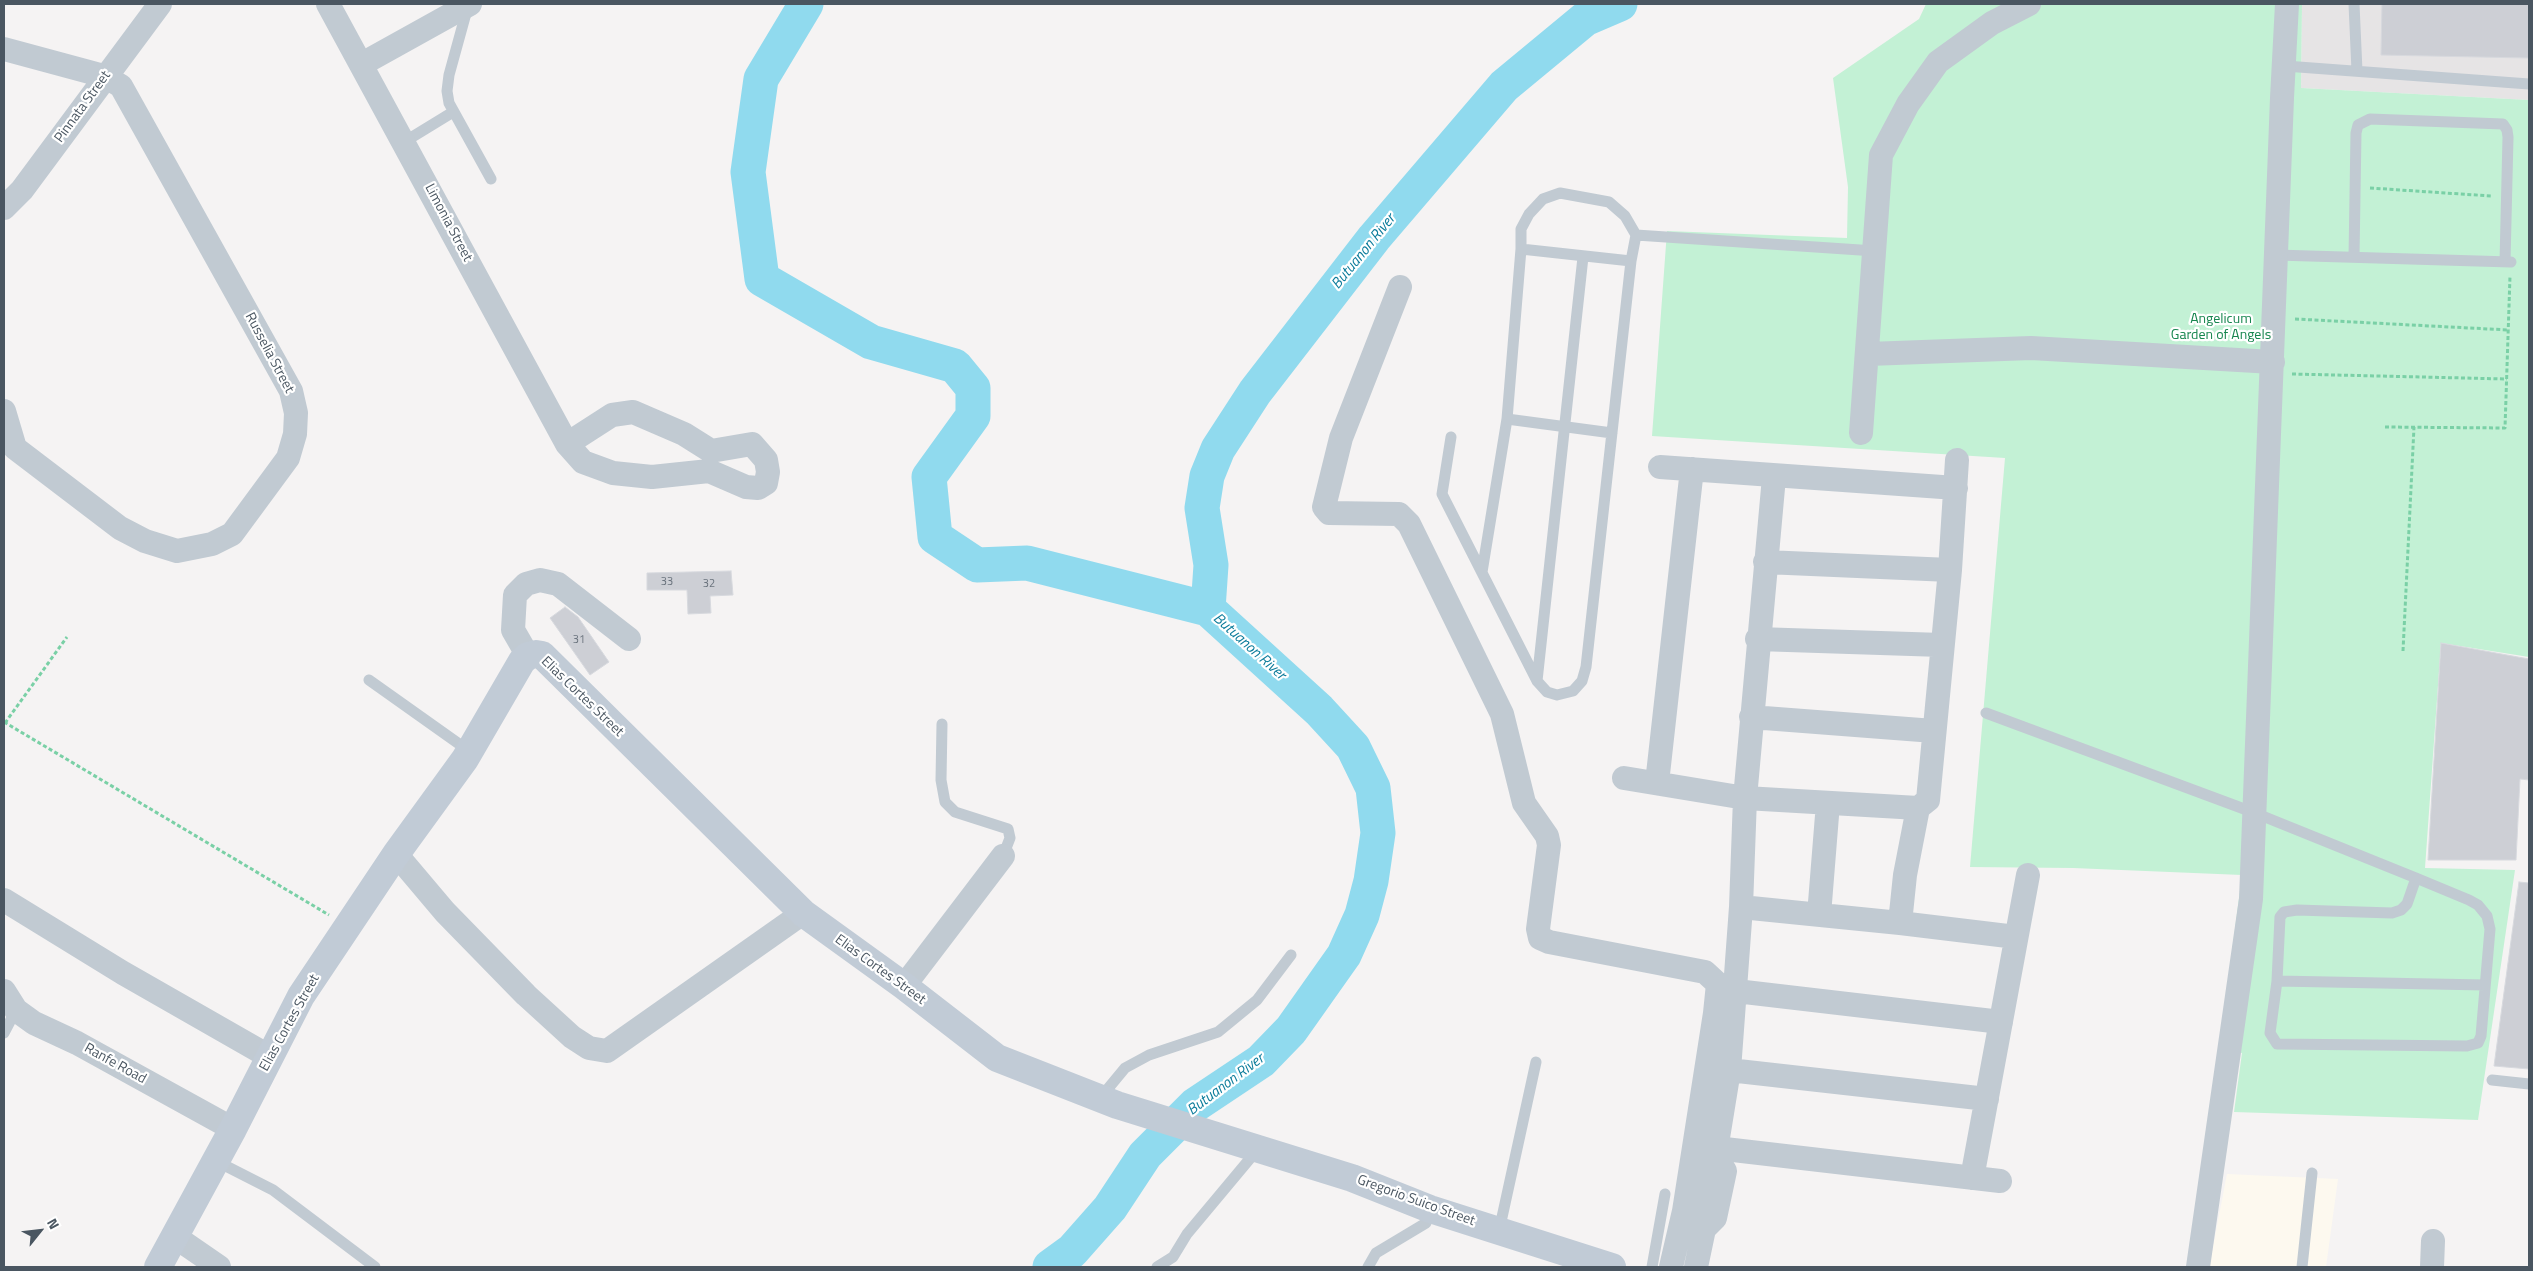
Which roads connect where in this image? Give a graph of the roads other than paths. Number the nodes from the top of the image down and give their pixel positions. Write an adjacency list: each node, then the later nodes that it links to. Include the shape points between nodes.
1 (160, 4): 11 (street, Pinnata Street)
2 (328, 4): 8 (street, Limonia Street)
3 (469, 4): 8 (street); 13 (lane, via 447,91)
4 (2029, 4): 19 (street, via 1992,23 1938,62 1908,104 1881,154)
5 (2287, 4): 9 (street)
6 (2354, 4): 10 (lane)
7 (4, 49): 11 (street, Russelia Street)
8 (362, 64): 14 (street, Limonia Street)
9 (2285, 66): 10 (lane); 20 (street)
10 (2357, 71): 12 (lane)
11 (104, 76): 16 (street, Pinnata Street, via 22,190); 34 (street, Russelia Street, via 121,86 291,391 296,413 295,434 288,458 232,534 212,544 177,551 145,541 120,528)
12 (2529, 84)
13 (453, 112): 14 (lane); 15 (lane)
14 (404, 142): 33 (street, Limonia Street)
15 (490, 178)
16 (4, 208)
17 (1636, 235): 18 (lane, via 1625,216 1609,202 1560,193 1543,199 1528,214 1521,229); 19 (lane); 23 (lane)
18 (1521, 250): 21 (lane); 28 (lane)
19 (1875, 251): 25 (street)
20 (2276, 255): 22 (lane); 26 (street)
21 (1583, 257): 23 (lane); 29 (lane)
22 (2354, 257): 22 (lane, via 2358,125 2364,120 2502,124 2507,130 2508,262)
23 (1631, 261): 30 (lane)
24 (1400, 287): 105 (street, via 1341,438 1324,507 1329,512 1399,514 1410,524 1502,714 1524,803 1547,836 1549,845 1538,930 1540,938 1705,972 1718,984 1684,1211)
25 (1868, 354): 26 (street, via 2031,348); 31 (street)
26 (2273, 368): 59 (street)
27 (4, 411): 34 (street, Russelia Street)
28 (1507, 419): 29 (lane); 42 (lane)
29 (1565, 426): 30 (lane); 48 (lane)
30 (1612, 433): 48 (lane, via 1582,681 1573,691 1557,695 1547,692)
31 (1861, 433)
32 (1451, 437): 42 (lane, via 1442,494)
33 (567, 444): 33 (street, Limonia Street, via 583,462 613,473 652,477 710,461 684,434 633,412 612,415)
34 (9, 451)
35 (1957, 460): 39 (street)
36 (1660, 467): 37 (street)
37 (1692, 468): 38 (street); 55 (street)
38 (1774, 476): 39 (street); 40 (street)
39 (1956, 488): 41 (street)
40 (1765, 562): 41 (street); 43 (street)
41 (1950, 570): 45 (street)
42 (1482, 572): 48 (lane)
43 (1757, 638): 45 (street); 50 (street)
44 (629, 639): 46 (street, via 558,584 540,580 526,584 515,596 514,630)
45 (1942, 645): 52 (street)
46 (528, 656): 53 (street, Elias Cortes Street, via 518,667); 66 (street, Elias Cortes Street, via 542,655)
47 (369, 680): 53 (lane)
48 (1537, 681)
49 (1986, 714): 59 (lane)
50 (1751, 717): 52 (street); 56 (street)
51 (942, 724): 61 (lane, via 941,780 945,802 954,812 1008,829 1010,838)
52 (1934, 731): 58 (street, via 1928,800)
53 (470, 751): 60 (street, Elias Cortes Street)
54 (1624, 778): 55 (street)
55 (1657, 783): 56 (street)
56 (1744, 798): 57 (street); 65 (street)
57 (1828, 803): 58 (street); 67 (street)
58 (1918, 808): 68 (street)
59 (2255, 813): 63 (lane); 107 (street, via 2251,899)
60 (396, 854): 66 (street, via 444,912 526,995 572,1037 589,1048 607,1051); 78 (street, Elias Cortes Street, via 301,996)
61 (1003, 856): 73 (street)
62 (2028, 875): 69 (street)
63 (2416, 878): 71 (lane, via 2407,904 2392,913 2284,912 2280,916); 72 (lane, via 2478,905 2487,916 2490,929)
64 (4, 900): 78 (street)
65 (1741, 907): 67 (street); 74 (street)
66 (803, 913): 73 (street, Elias Cortes Street)
67 (1819, 915): 68 (street)
68 (1900, 922): 69 (street)
69 (2016, 937): 76 (street)
70 (1291, 954): 84 (lane, via 1258,1000 1218,1032 1149,1055 1125,1068)
71 (2277, 981): 72 (lane); 72 (lane, via 2270,1033 2277,1044 2282,1045 2472,1046 2481,1036)
72 (2485, 985)
73 (904, 986): 84 (street, Elias Cortes Street, via 996,1058)
74 (1736, 991): 76 (street); 80 (street)
75 (10, 1000): 77 (lane); 85 (street, Ranfe Road, via 34,1023 77,1042)
76 (2001, 1022): 83 (street)
77 (4, 1033)
78 (270, 1057): 85 (street, Elias Cortes Street)
79 (1536, 1062): 95 (lane)
80 (1728, 1070): 83 (street); 88 (street)
81 (2492, 1080): 82 (lane)
82 (2529, 1084)
83 (1986, 1099): 91 (street)
84 (1108, 1102): 86 (street, Elias Cortes Street)
85 (234, 1129): 89 (street, Elias Cortes Street)
86 (1220, 1136): 87 (street, Gregorio Suico Street)
87 (1259, 1147): 94 (street, Gregorio Suico Street, via 1352,1178); 102 (lane, via 1187,1234 1173,1257)
88 (1715, 1152): 91 (street); 106 (street, via 1702,1162 1694,1213 1704,1229)
89 (216, 1161): 96 (street, Elias Cortes Street); 101 (lane, via 273,1190)
90 (2312, 1173): 108 (lane)
91 (1972, 1178): 92 (street)
92 (2000, 1181)
93 (1666, 1194): 104 (lane)
94 (1430, 1209): 95 (street, Gregorio Suico Street); 103 (lane, via 1426,1224 1376,1253)
95 (1499, 1231): 98 (street, Gregorio Suico Street)
96 (174, 1236): 99 (street, Elias Cortes Street); 100 (street)
97 (2433, 1241): 109 (street)
98 (1605, 1266)
99 (158, 1267)
100 (219, 1267)
101 (375, 1267)
102 (1157, 1267)
103 (1368, 1267)
104 (1652, 1267)
105 (1671, 1267)
106 (1696, 1267)
107 (2198, 1267)
108 (2302, 1267)
109 (2432, 1267)

